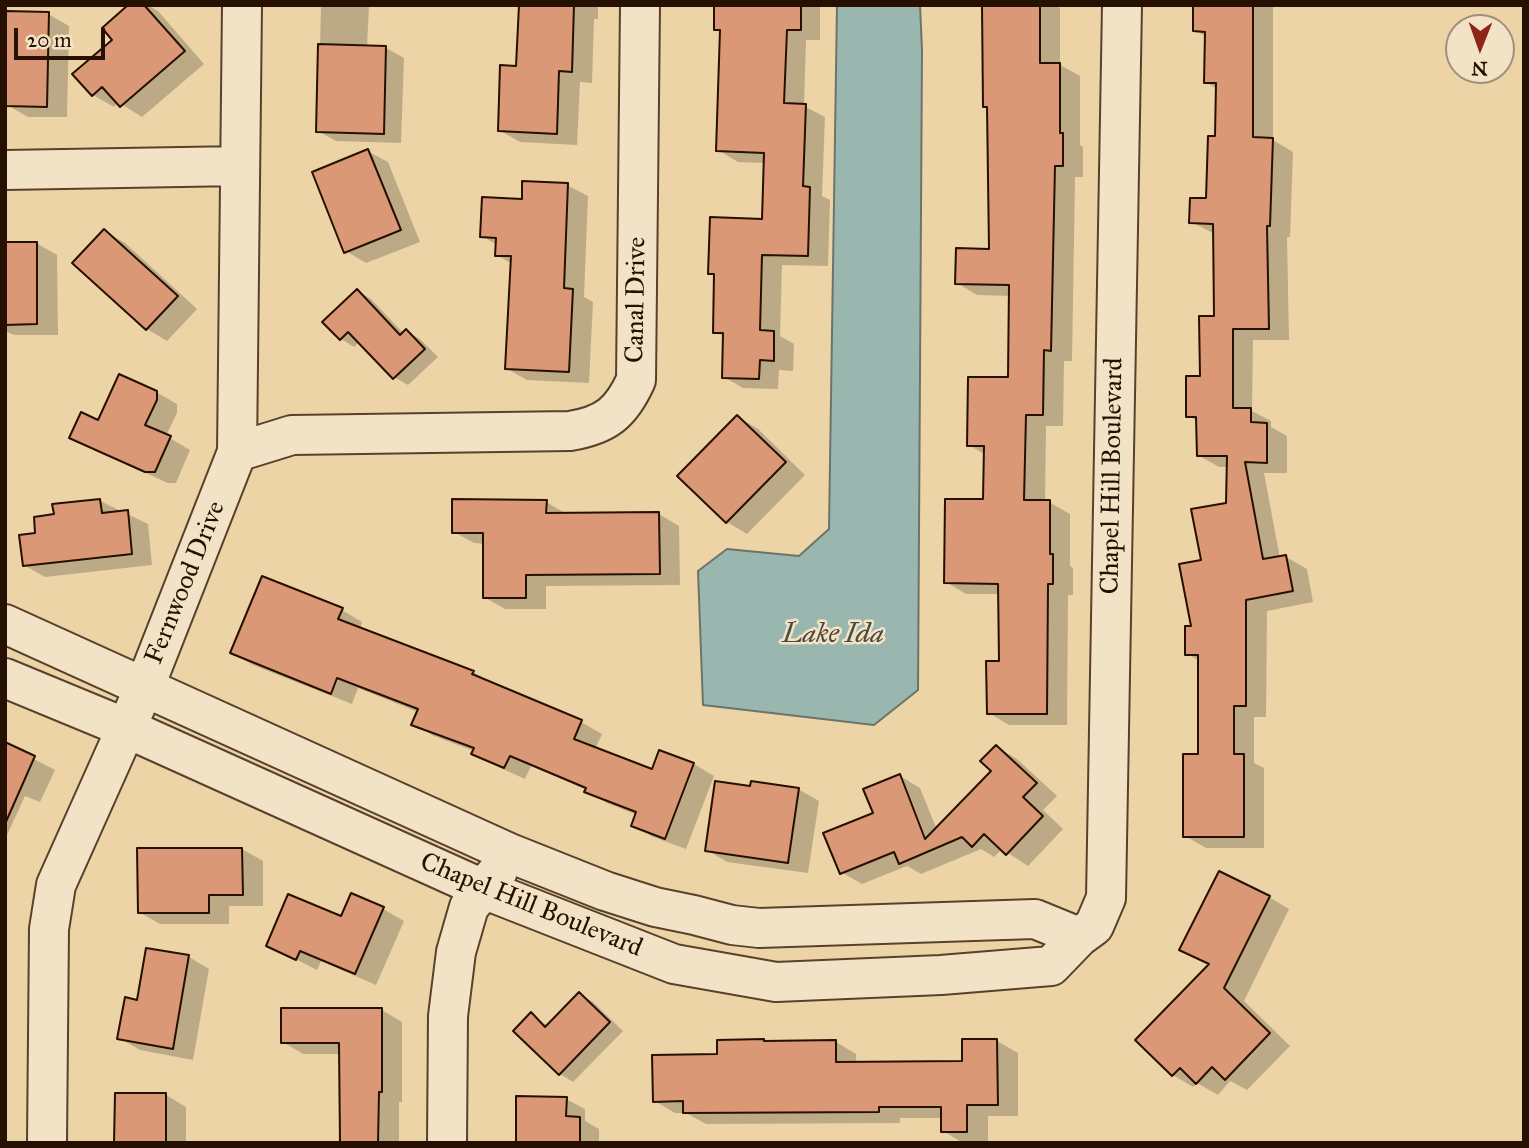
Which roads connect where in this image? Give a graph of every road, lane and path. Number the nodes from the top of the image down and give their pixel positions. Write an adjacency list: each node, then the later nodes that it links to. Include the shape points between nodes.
1 (242, 5): 4 (street, Fernwood Drive)
2 (640, 5): 6 (street, Canal Drive, via 636,380 626,401 592,427 570,431 292,435)
3 (1122, 5): 13 (street, Chapel Hill Boulevard, via 1106,898 1094,926)
4 (240, 166): 5 (street); 6 (street, Fernwood Drive)
5 (5, 170)
6 (237, 452): 9 (street, Fernwood Drive)
7 (5, 624): 9 (street, Chapel Hill Boulevard)
8 (5, 678): 10 (street, Chapel Hill Boulevard)
9 (145, 686): 10 (street, Fernwood Drive); 11 (street, Chapel Hill Boulevard)
10 (126, 728): 12 (street, Chapel Hill Boulevard); 14 (street, Fernwood Drive, via 56,885 52,905)
11 (512, 854): 12 (street); 13 (street, Chapel Hill Boulevard, via 605,891 732,925 759,928 1035,919)
12 (483, 889): 13 (street, Chapel Hill Boulevard, via 674,964 776,982 1051,966); 15 (street, via 469,907 456,951 450,995)
13 (1079, 937)
14 (47, 1143)
15 (447, 1143)

